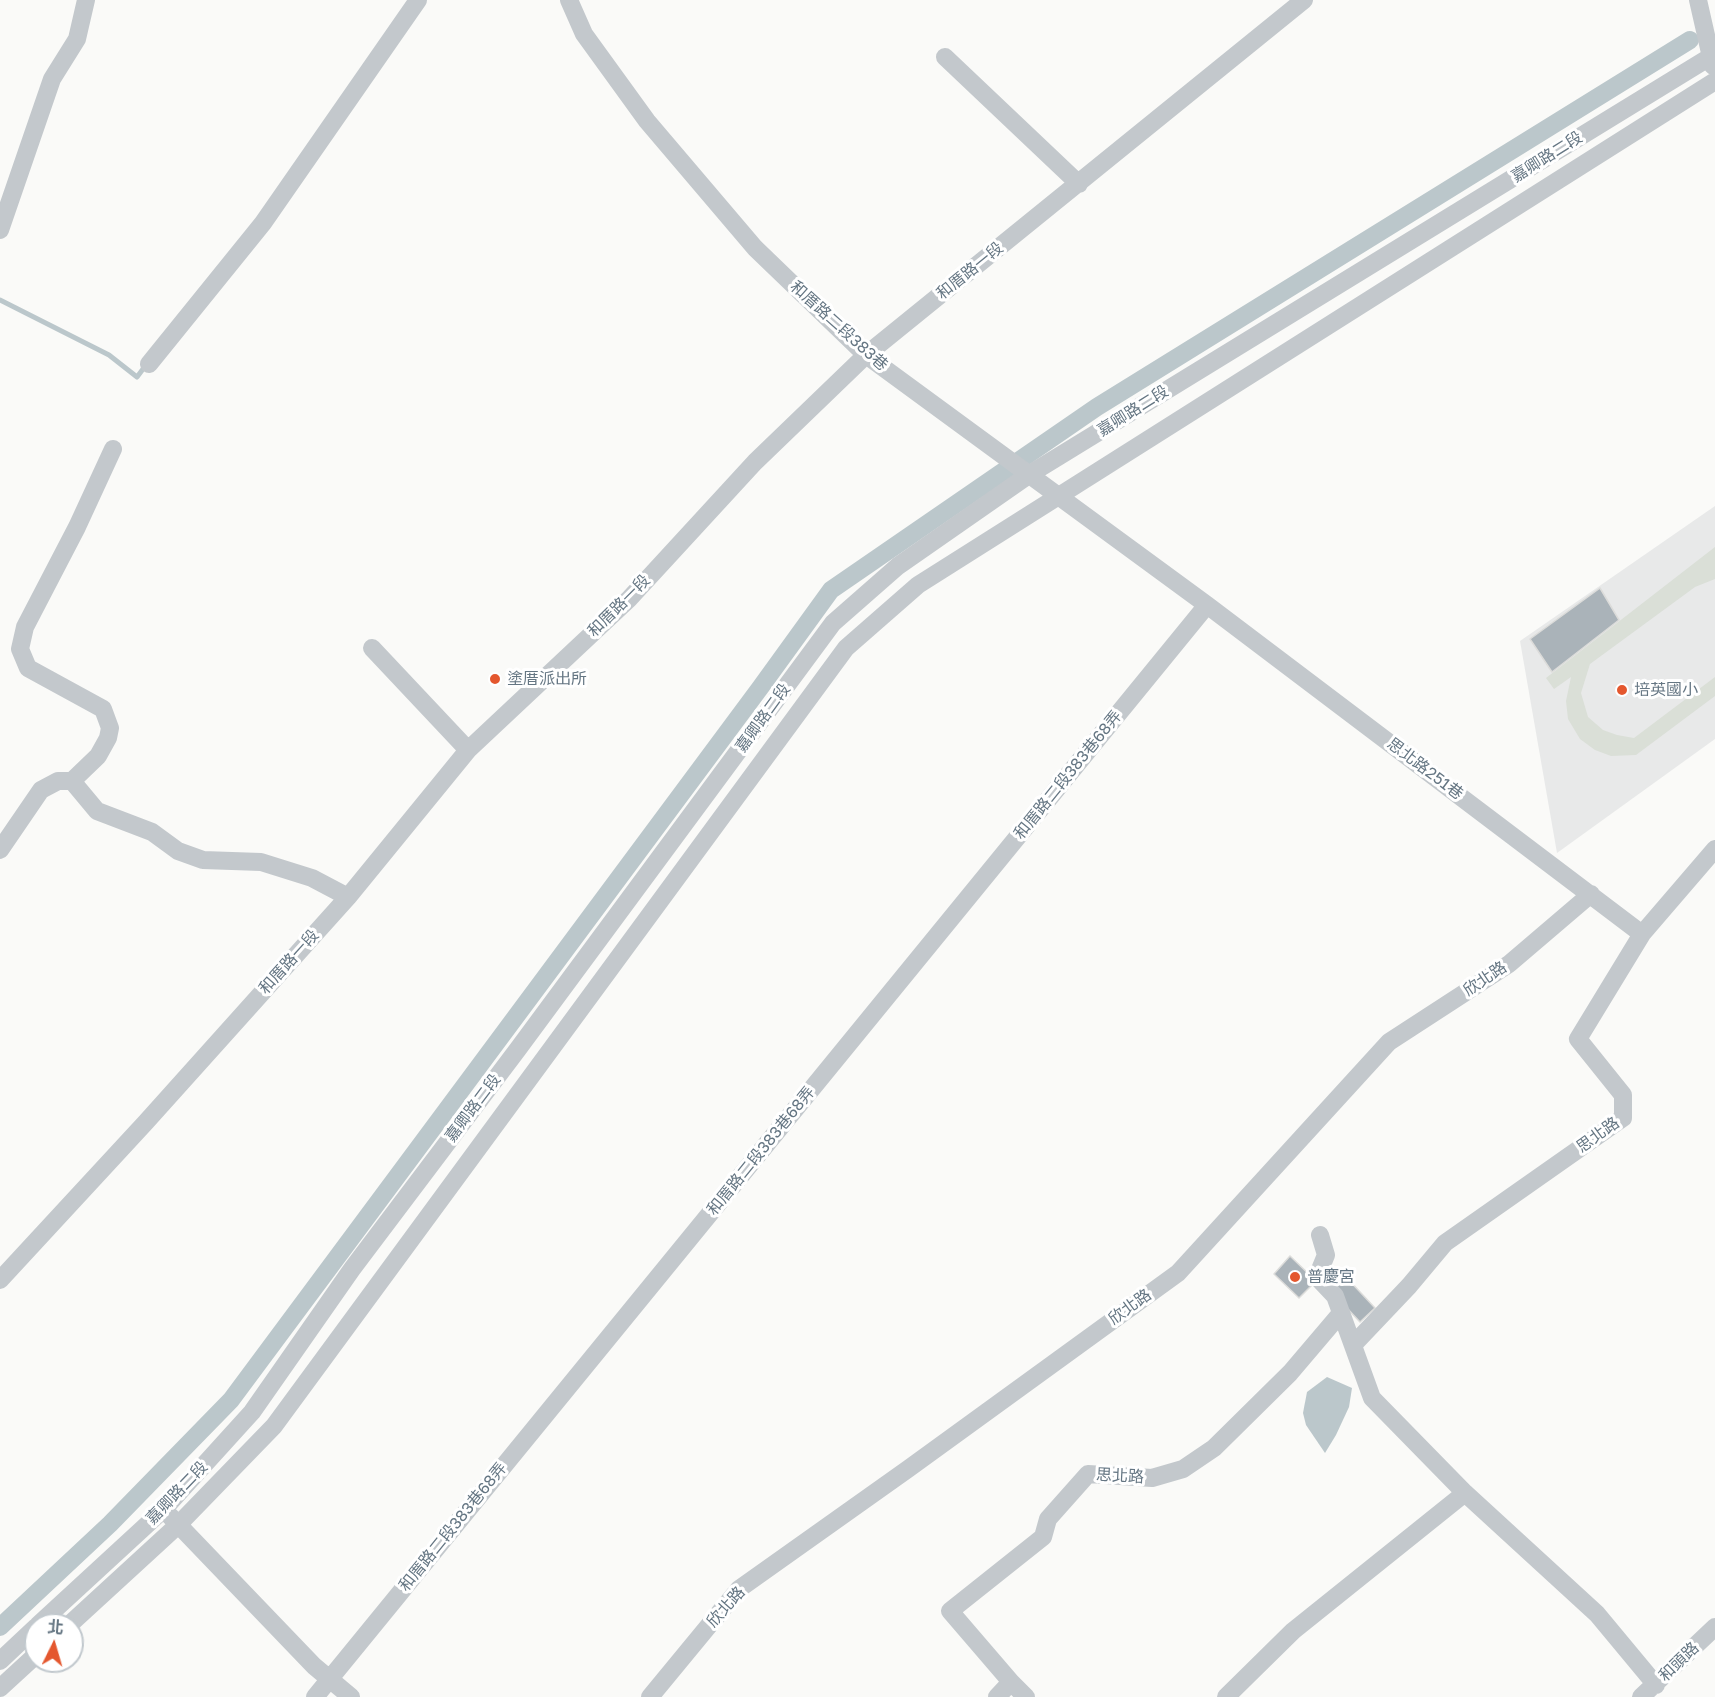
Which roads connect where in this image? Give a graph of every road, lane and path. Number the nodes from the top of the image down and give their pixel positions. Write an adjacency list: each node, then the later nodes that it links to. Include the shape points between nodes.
1 (86, 0): 10 (street, via 76,39 52,79)
2 (418, 0): 12 (street, via 263,223)
3 (569, 0): 11 (street, 和厝路二段383巷, via 584,34 646,121 755,248)
4 (1304, 0): 9 (street, 和厝路一段)
5 (1698, 0): 6 (street)
6 (1713, 55): 8 (street); 14 (street, 嘉卿路二段)
7 (945, 57): 9 (street)
8 (1715, 79): 15 (street, 嘉卿路二段)
9 (1079, 184): 11 (street, 和厝路一段)
10 (0, 230)
11 (866, 355): 14 (street, 和厝路二段383巷); 18 (street, 和厝路一段, via 754,462 629,599)
12 (149, 364)
13 (113, 449): 19 (street, via 25,627 20,649 28,668 103,709 110,729 108,738 98,756)
14 (1025, 471): 15 (street, 和厝路二段383巷); 30 (street, 嘉卿路二段, via 898,566 833,623 352,1269 252,1412)
15 (1059, 495): 16 (street, 和厝路二段383巷); 31 (street, 嘉卿路二段, via 918,585 846,648 274,1426)
16 (1207, 605): 22 (street, 思北路251巷); 38 (street, 和厝路二段383巷68弄)
17 (372, 648): 18 (street)
18 (468, 750): 23 (street, 和厝路一段)
19 (72, 781): 21 (street, via 58,781 41,790); 23 (street, via 97,811 152,832 178,851 203,860 261,862 312,878)
20 (1715, 849): 24 (street, 思北路)
21 (0, 850)
22 (1591, 894): 24 (street, 思北路251巷); 44 (street, 欣北路, via 1509,964 1389,1042 1178,1273 739,1589)
23 (348, 897): 26 (street, 和厝路一段)
24 (1642, 934): 28 (street, 思北路, via 1578,1039 1623,1095 1623,1118 1445,1243)
25 (1320, 1235): 27 (street, via 1326,1255 1317,1277 1335,1296)
26 (0, 1280)
27 (1341, 1313): 28 (street); 39 (street, 思北路, via 1290,1373 1214,1448 1183,1469 1152,1478 1088,1474 1048,1519 1043,1537 950,1611)
28 (1353, 1345): 29 (street, via 1372,1398)
29 (1465, 1493): 40 (street, via 1597,1614); 47 (street, via 1293,1631)
30 (164, 1509): 31 (street); 32 (street, 嘉卿路二段)
31 (178, 1525): 33 (street, 嘉卿路二段); 38 (street)
32 (51, 1613)
33 (82, 1613)
34 (1715, 1627): 40 (street, 和頭路)
35 (24, 1638): 36 (street, 嘉卿路二段)
36 (0, 1660)
37 (24, 1666): 41 (street)
38 (330, 1678): 42 (street, 和厝路二段383巷68弄); 43 (street)
39 (1011, 1682): 45 (street); 46 (street)
40 (1656, 1684): 48 (street, 和頭路)
41 (0, 1688)
42 (315, 1697)
43 (351, 1697)
44 (650, 1697)
45 (997, 1697)
46 (1026, 1697)
47 (1226, 1697)
48 (1641, 1697)

